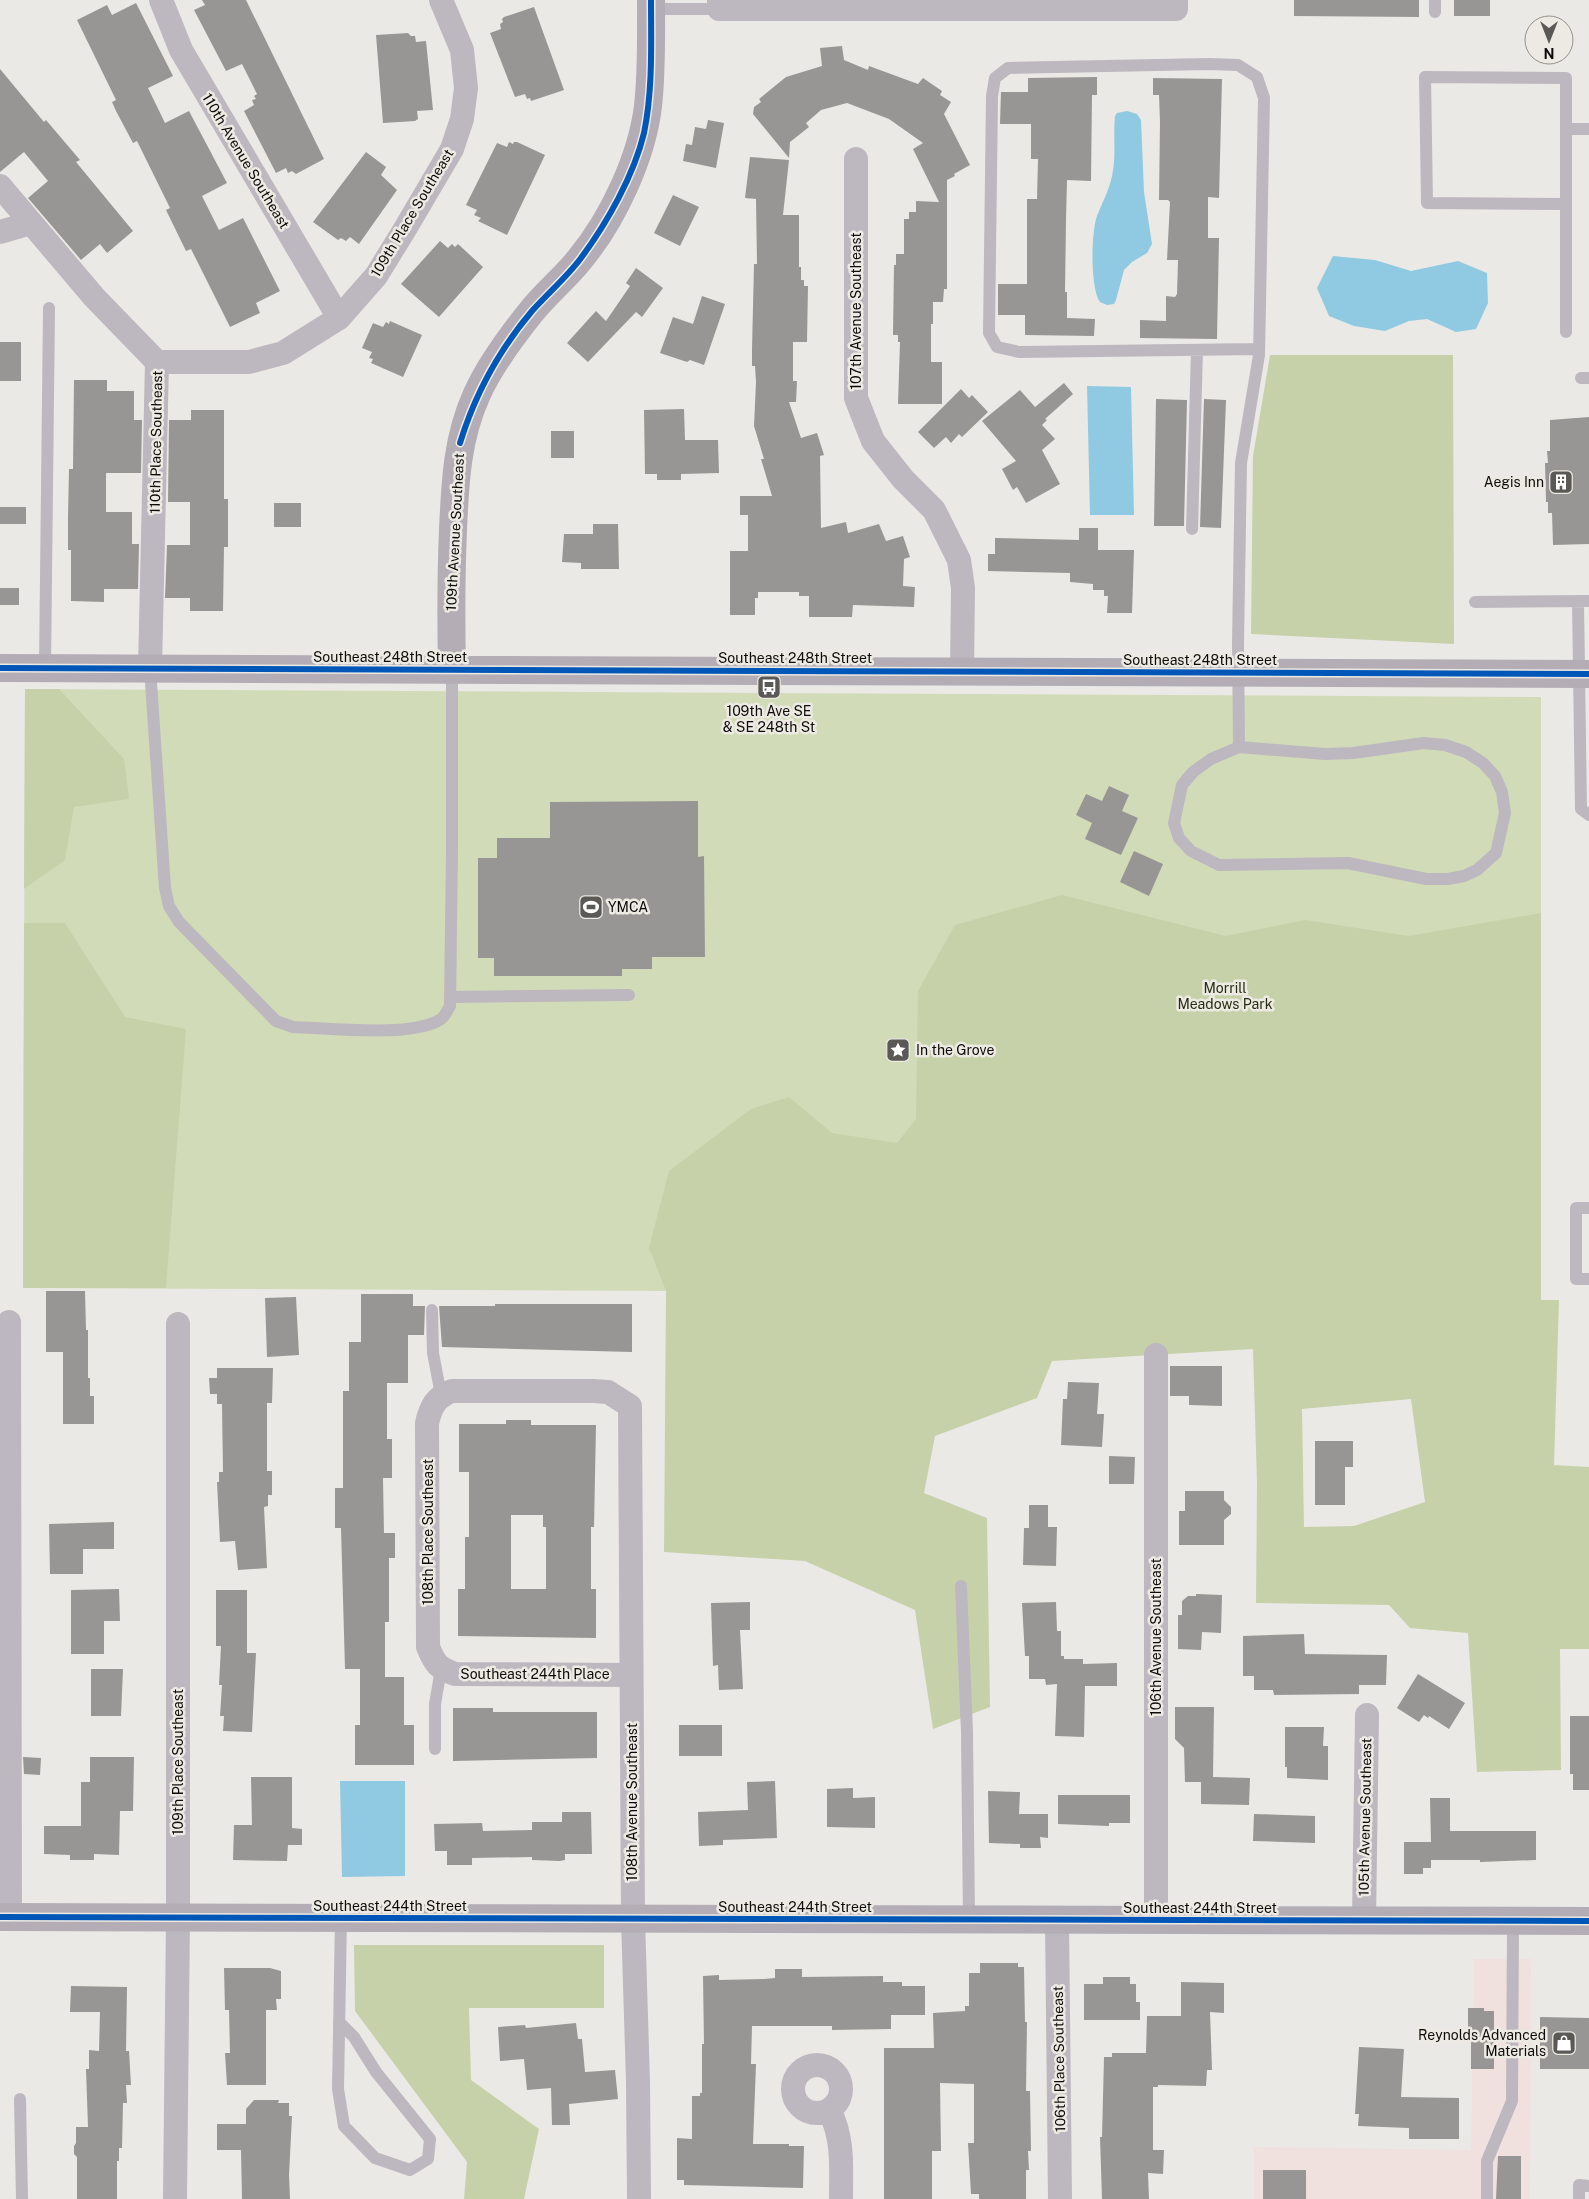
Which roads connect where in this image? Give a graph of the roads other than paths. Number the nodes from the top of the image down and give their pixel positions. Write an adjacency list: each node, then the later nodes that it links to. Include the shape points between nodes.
1 (161, 0): 14 (street, 110th Avenue Southeast, via 181,50)
2 (441, 0): 14 (street, 109th Place Southeast, via 462,50 466,88 462,119 452,149 392,252 376,276)
3 (651, 4): 4 (lane); 25 (street, 109th Avenue Southeast, via 648,106 644,134 635,160 603,225 580,258 531,312 488,372 468,416 460,443 455,482 450,586)
4 (719, 4): 5 (street)
5 (1176, 4)
6 (1566, 129): 7 (lane); 10 (lane); 10 (lane, via 1566,78 1425,77 1427,203)
7 (1589, 129)
8 (856, 159): 26 (street, 107th Avenue Southeast, via 856,398 874,440 904,480 934,510 959,560 963,588)
9 (0, 186): 11 (street, 110th Place Southeast)
10 (1566, 204): 15 (lane)
11 (31, 223): 12 (street); 18 (street, 110th Place Southeast, via 94,298)
12 (0, 232)
13 (50, 308): 23 (lane)
14 (339, 318): 18 (street, 109th Place Southeast, via 283,353 249,362)
15 (1566, 332)
16 (1260, 349): 17 (lane); 17 (lane, via 1264,98 1257,77 1238,65 1008,68 996,78 992,96 989,333 997,346 1019,352); 27 (lane, via 1241,463)
17 (1197, 350): 19 (lane)
18 (158, 362): 24 (street, 110th Place Southeast)
19 (1192, 529)
20 (1584, 601): 21 (lane); 28 (lane)
21 (1475, 602)
22 (0, 668): 23 (street, Southeast 248th Street)
23 (44, 668): 24 (street, Southeast 248th Street)
24 (150, 668): 25 (street, Southeast 248th Street); 33 (lane, via 165,888 169,906 179,922 276,1021 293,1027 407,1030 443,1018 450,1006)
25 (452, 670): 26 (street, Southeast 248th Street); 33 (lane)
26 (962, 671): 27 (street, Southeast 248th Street)
27 (1238, 672): 28 (street, Southeast 248th Street); 30 (lane)
28 (1584, 674): 29 (lane)
29 (1584, 733): 31 (lane, via 1581,809)
30 (1239, 747): 30 (lane, via 1211,759 1193,772 1182,785 1176,807 1174,823 1179,838 1191,851 1219,865 1348,863 1426,879 1448,879 1477,870 1496,853 1505,813 1502,792 1495,776 1466,752 1424,743 1325,754)
31 (1589, 815)
32 (629, 995): 33 (lane)
33 (450, 997)
34 (1589, 1208): 35 (lane, via 1576,1208 1576,1279)
35 (1589, 1279)
36 (432, 1310): 40 (lane, via 433,1353)
37 (9, 1322): 46 (street)
38 (178, 1324): 47 (street, 109th Place Southeast)
39 (1156, 1355): 52 (street, 106th Avenue Southeast)
40 (441, 1396): 42 (street, 108th Place Southeast, via 431,1407 427,1432 428,1647); 43 (street, 108th Avenue Southeast, via 452,1391 593,1391 608,1392 630,1406)
41 (961, 1586): 50 (lane, via 967,1732)
42 (441, 1669): 43 (street, Southeast 244th Place, via 455,1674); 45 (lane, via 435,1704)
43 (631, 1675): 49 (street, 108th Avenue Southeast)
44 (1366, 1715): 53 (street, 105th Avenue Southeast)
45 (434, 1749)
46 (5, 1917): 47 (street, Southeast 244th Street)
47 (178, 1918): 48 (street, Southeast 244th Street); 61 (street, 109th Place Southeast)
48 (341, 1918): 49 (street, Southeast 244th Street); 56 (lane)
49 (633, 1919): 50 (street, Southeast 244th Street); 62 (street, 108th Avenue Southeast)
50 (969, 1920): 51 (street, Southeast 244th Street)
51 (1057, 1920): 52 (street, Southeast 244th Street); 64 (street, 106th Place Southeast)
52 (1156, 1920): 53 (street, Southeast 244th Street)
53 (1364, 1920): 54 (street, Southeast 244th Street)
54 (1513, 1921): 55 (street, Southeast 244th Street); 65 (lane, via 1512,2100 1487,2162)
55 (1589, 1921)
56 (339, 2022): 56 (lane, via 338,2089 344,2126 375,2158 410,2170 428,2159 430,2139 376,2072 354,2036)
57 (20, 2099): 60 (lane)
58 (829, 2110): 63 (street, via 837,2124 841,2146)
59 (1589, 2186): 66 (lane, via 1579,2186)
60 (22, 2199)
61 (175, 2199)
62 (639, 2199)
63 (841, 2199)
64 (1060, 2199)
65 (1487, 2199)
66 (1579, 2199)

